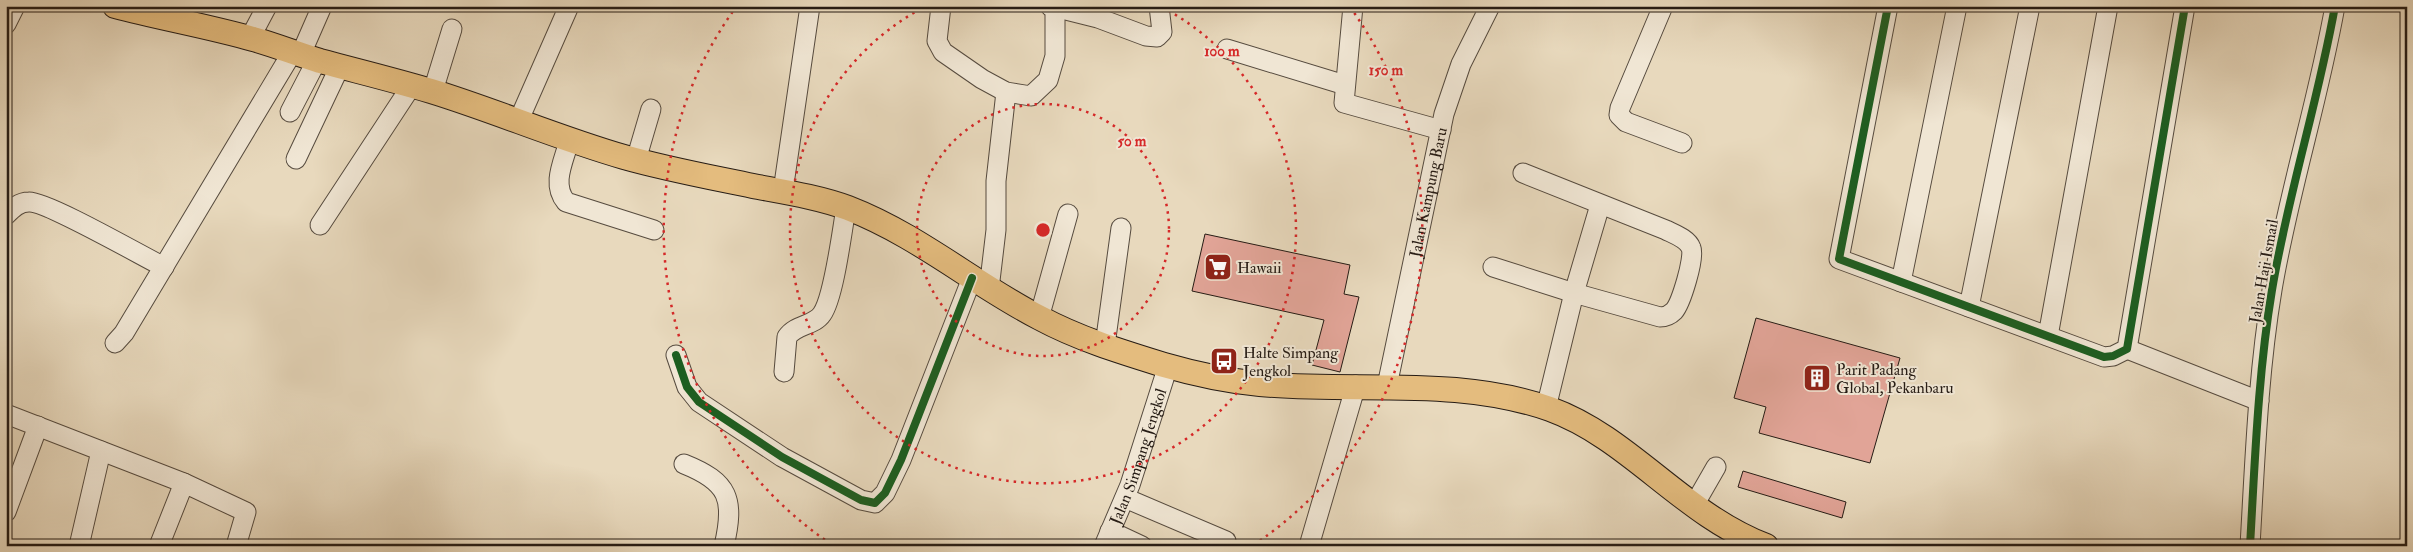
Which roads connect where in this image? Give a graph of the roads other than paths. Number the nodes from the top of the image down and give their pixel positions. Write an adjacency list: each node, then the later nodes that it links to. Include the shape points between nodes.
1 (15, 6): 20 (street)
2 (115, 6): 19 (main road)
3 (267, 6): 22 (street)
4 (322, 6): 24 (street)
5 (569, 6): 31 (street)
6 (810, 6): 38 (street)
7 (941, 6): 28 (street, via 937,41 942,52)
8 (1159, 6): 17 (street, via 1162,32 1157,37)
9 (1490, 6): 32 (street, Jalan Kampung Baru, via 1461,64)
10 (1663, 6): 34 (street, via 1619,115 1626,122)
11 (1888, 6): 48 (street, via 1839,259)
12 (1956, 6): 48 (street)
13 (2030, 6): 51 (street)
14 (2108, 6): 53 (street)
15 (2185, 6): 56 (street)
16 (2335, 6): 62 (street, Jalan Haji Ismail, via 2280,242 2264,342)
17 (1054, 7): 28 (street, via 1055,56 1048,80 1031,96)
18 (1350, 7): 26 (street)
19 (186, 15): 22 (main road)
20 (6, 24)
21 (452, 29): 27 (street)
22 (250, 38): 24 (main road)
23 (1227, 49): 26 (street)
24 (304, 55): 25 (main road); 30 (street); 46 (street)
25 (340, 66): 27 (main road); 35 (street)
26 (1345, 85): 32 (street, via 1344,103)
27 (422, 88): 31 (main road); 43 (street)
28 (1006, 92): 49 (street, via 996,181 996,230)
29 (651, 109): 36 (street)
30 (290, 112)
31 (518, 122): 33 (main road)
32 (1441, 130): 61 (street, Jalan Kampung Baru)
33 (569, 141): 36 (main road); 45 (street, via 558,178 566,202)
34 (1682, 143)
35 (296, 159)
36 (636, 160): 38 (main road)
37 (1523, 173): 39 (street)
38 (782, 192): 40 (main road)
39 (1600, 205): 50 (street); 50 (street, via 1686,241 1692,251 1689,268 1678,304 1665,317)
40 (846, 208): 49 (main road, via 903,235); 59 (street, via 823,314 787,336)
41 (1068, 214): 52 (street)
42 (6, 215): 46 (street, via 16,206 31,201)
43 (320, 225)
44 (1121, 228): 55 (street)
45 (654, 230)
46 (164, 267): 54 (street)
47 (1493, 267): 50 (street)
48 (1902, 282): 51 (street)
49 (981, 284): 52 (main road); 57 (street, via 885,493 875,502 861,500 782,457 706,408 689,391)
50 (1574, 294): 63 (street)
51 (1969, 307): 53 (street)
52 (1039, 318): 55 (main road)
53 (2048, 336): 56 (street, via 2104,357)
54 (115, 343)
55 (1105, 346): 58 (main road)
56 (2127, 349): 62 (street)
57 (676, 354)
58 (1168, 366): 60 (main road, via 1214,378 1259,384); 70 (street, Jalan Simpang Jengkol)
59 (784, 372)
60 (1356, 386): 61 (main road); 80 (street)
61 (1387, 386): 63 (main road, via 1479,394)
62 (2259, 401): 82 (street, Jalan Haji Ismail)
63 (1546, 408): 71 (main road, via 1601,435)
64 (6, 414): 65 (street)
65 (38, 426): 66 (street); 72 (street)
66 (101, 452): 69 (street); 75 (street)
67 (684, 464): 78 (street, via 709,476 727,495 730,514)
68 (1716, 467): 71 (street)
69 (184, 483): 76 (street); 77 (street, via 246,512)
70 (1125, 498): 73 (street, Jalan Simpang Jengkol); 74 (street)
71 (1693, 507): 81 (main road, via 1739,535)
72 (6, 512)
73 (1107, 538): 79 (street)
74 (1226, 541)
75 (79, 546)
76 (159, 546)
77 (236, 546)
78 (724, 546)
79 (1142, 546)
80 (1309, 546)
81 (1766, 546)
82 (2250, 546)

